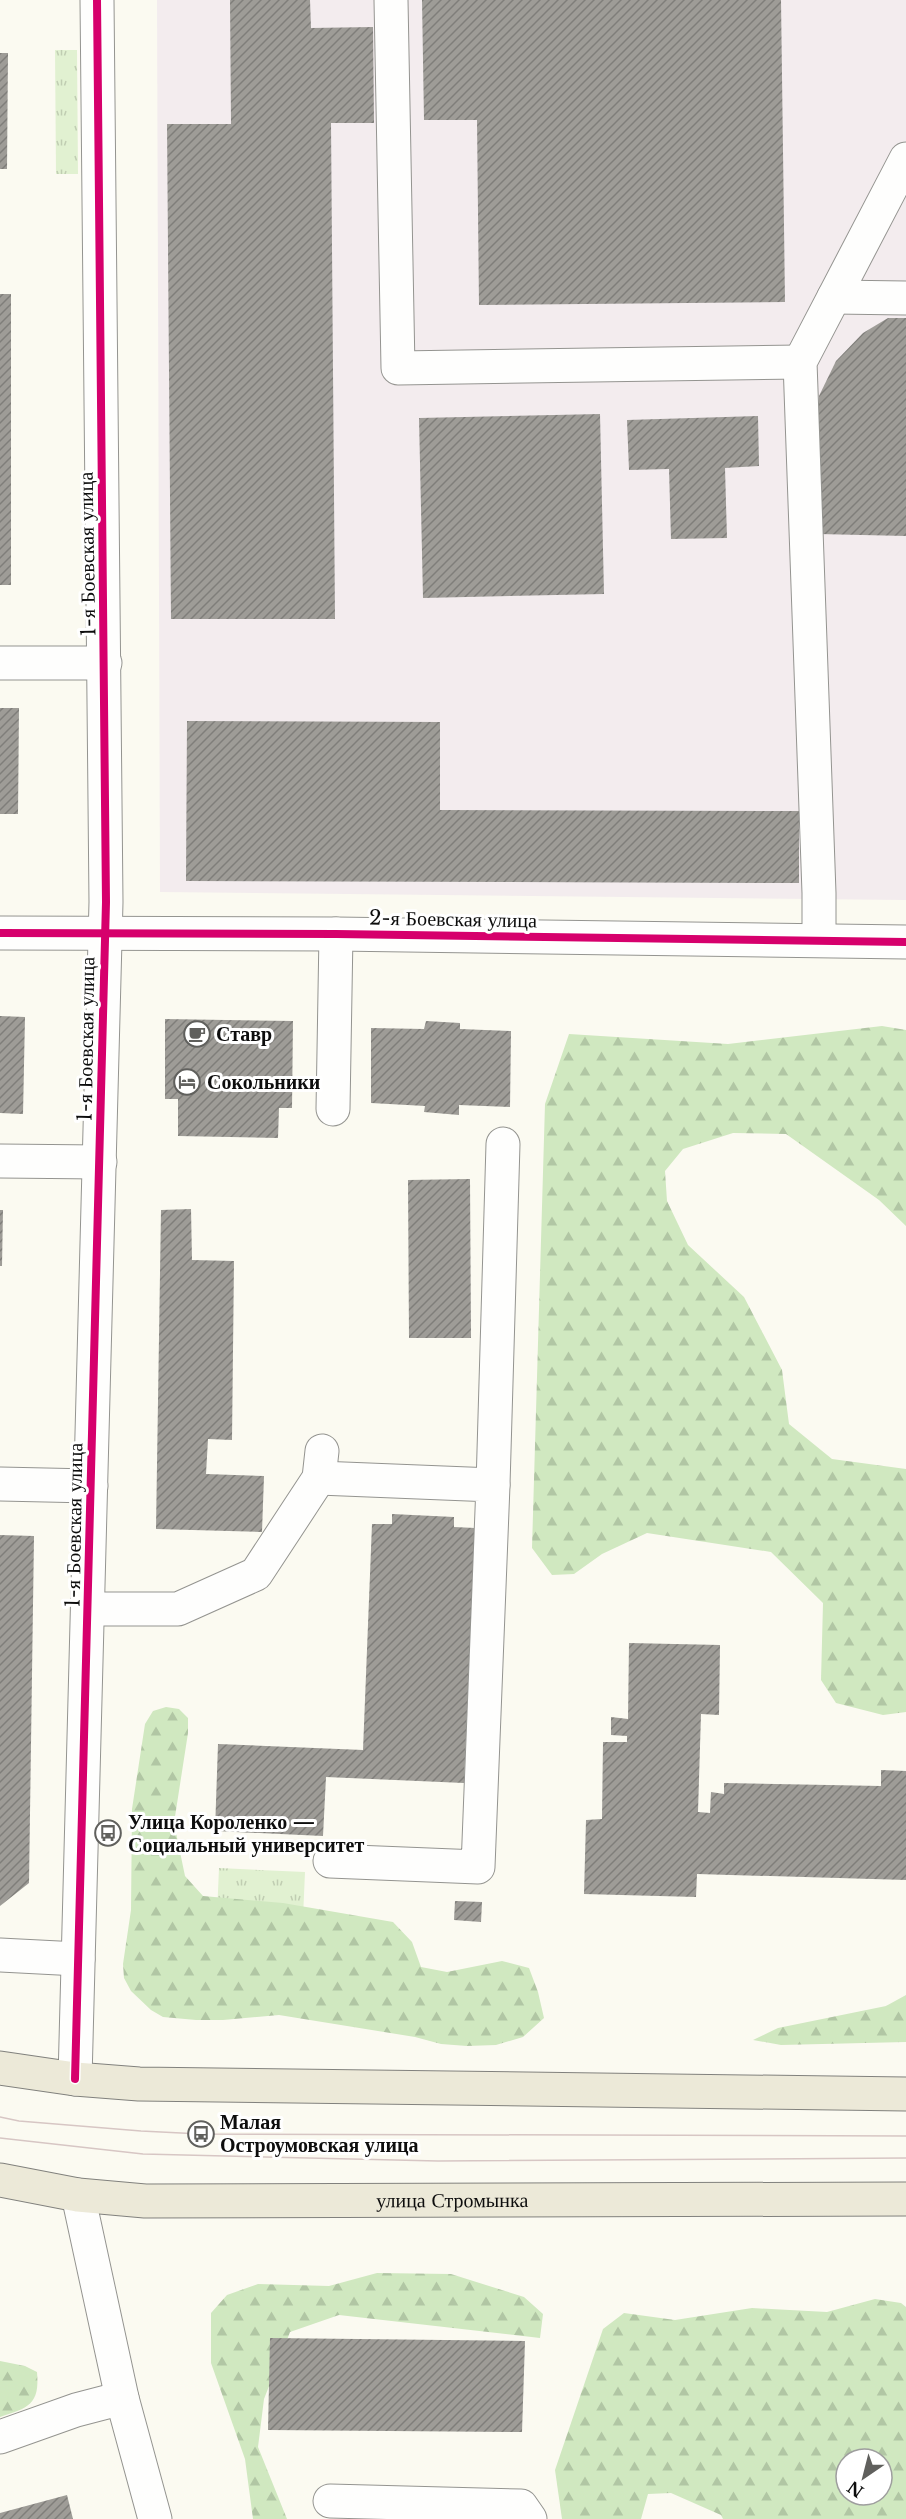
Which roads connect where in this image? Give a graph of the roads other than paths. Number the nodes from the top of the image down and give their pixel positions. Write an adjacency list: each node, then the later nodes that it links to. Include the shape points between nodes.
1 (97, 0): 8 (street, 1-я Боевская улица)
2 (391, 0): 6 (street, via 398,368)
3 (906, 159): 4 (street)
4 (834, 297): 5 (street); 6 (street)
5 (906, 298)
6 (800, 362): 12 (street)
7 (0, 663): 8 (street)
8 (105, 663): 10 (street, 1-я Боевская улица)
9 (0, 933): 10 (street, 2-я Боевская улица)
10 (105, 933): 11 (street, 2-я Боевская улица); 17 (street, 1-я Боевская улица)
11 (336, 934): 12 (street, 2-я Боевская улица); 14 (street)
12 (819, 940): 13 (street, 2-я Боевская улица)
13 (906, 942)
14 (333, 1108)
15 (504, 1144): 19 (street)
16 (0, 1161): 17 (street)
17 (100, 1162): 20 (street, 1-я Боевская улица)
18 (0, 1484): 20 (street)
19 (493, 1485): 21 (street, via 321,1464 256,1574 178,1617); 22 (street, via 478,1867)
20 (91, 1486): 21 (street, 1-я Боевская улица)
21 (88, 1609): 24 (street, 1-я Боевская улица)
22 (330, 1861)
23 (0, 1955): 24 (street)
24 (78, 1959): 26 (street, 1-я Боевская улица)
25 (0, 2068): 26 (main road)
26 (75, 2079): 27 (main road, via 139,2084)
27 (906, 2094)
28 (0, 2180): 29 (main road, улица Стромынка)
29 (78, 2195): 30 (main road, улица Стромынка, via 145,2201); 31 (street)
30 (906, 2199)
31 (122, 2398): 32 (street); 34 (street)
32 (0, 2437)
33 (330, 2500): 35 (street, via 521,2506)
34 (155, 2519)
35 (530, 2519)

